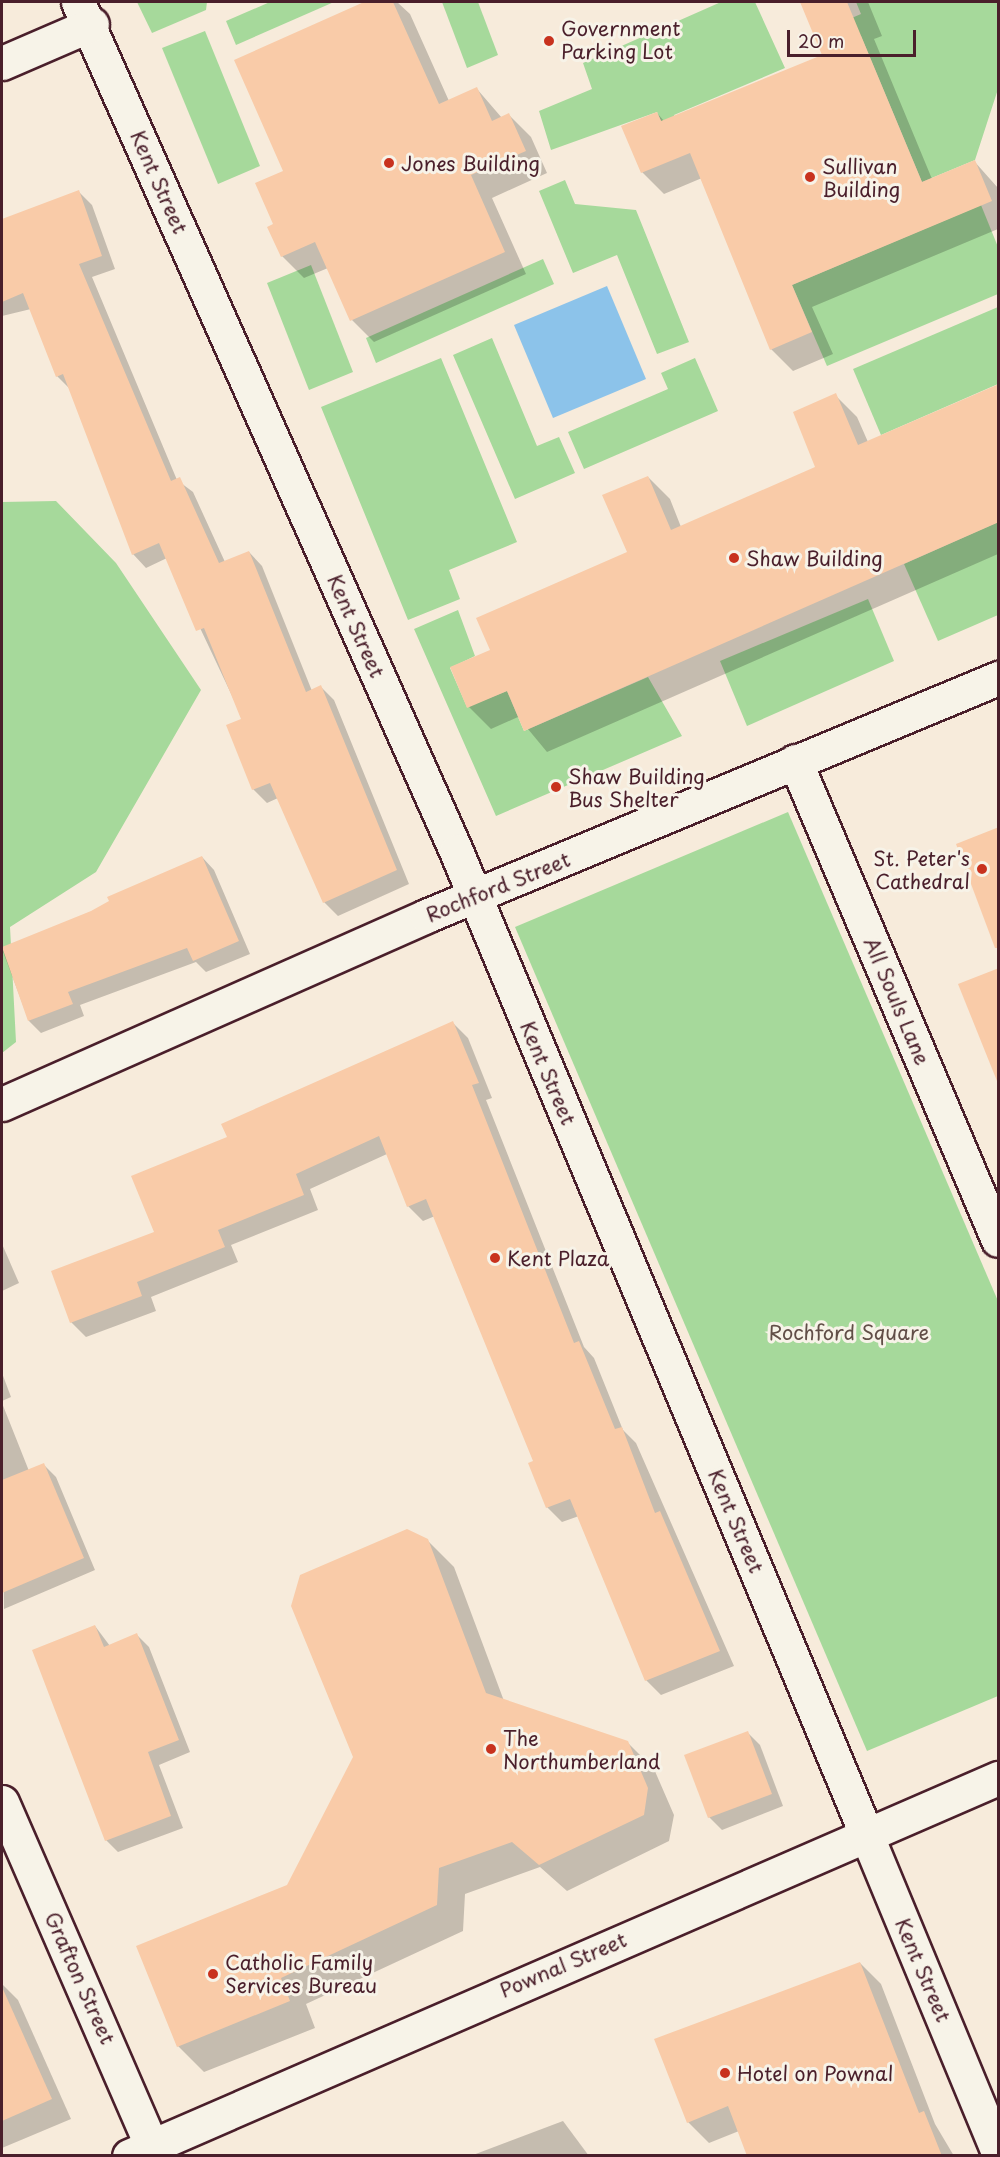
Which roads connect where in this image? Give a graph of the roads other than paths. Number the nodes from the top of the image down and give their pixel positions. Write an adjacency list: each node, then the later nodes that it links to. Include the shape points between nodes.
1 (85, 13): 2 (street); 5 (street, Kent Street)
2 (2, 63)
3 (999, 678): 4 (street, Rochford Street)
4 (795, 761): 5 (street, Rochford Street); 7 (street, All Souls Lane)
5 (475, 897): 6 (street, Rochford Street); 10 (street, Kent Street)
6 (2, 1104)
7 (999, 1240)
8 (999, 1778): 10 (street, Pownal Street)
9 (2, 1802): 11 (street, Grafton Street)
10 (867, 1836): 11 (street, Pownal Street, via 445,2014); 12 (street, Kent Street)
11 (146, 2153)
12 (999, 2153)

